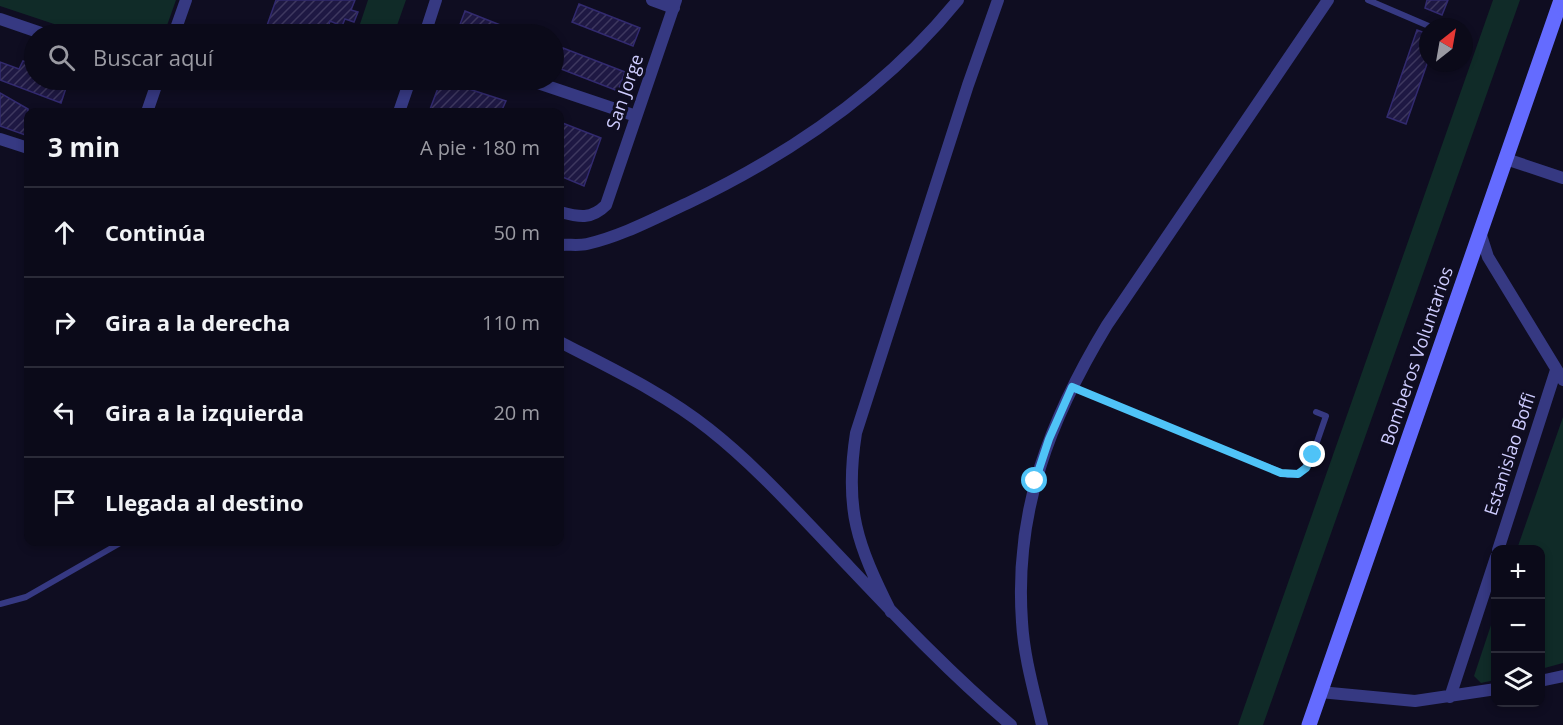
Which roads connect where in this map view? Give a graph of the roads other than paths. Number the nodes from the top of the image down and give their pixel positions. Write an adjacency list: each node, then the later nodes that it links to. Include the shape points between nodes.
1 (186, 0): 12 (street)
2 (436, 0): 13 (street)
3 (652, 0): 9 (street)
4 (958, 0): 27 (street, via 898,64 807,138 739,179 628,231 585,244)
5 (998, 0): 36 (street, via 856,433 851,498 856,530)
6 (1328, 0): 30 (street, via 1142,270)
7 (1368, 0): 11 (lane)
8 (1561, 0): 23 (main road, Bomberos Voluntarios)
9 (675, 4): 20 (street, San Jorge)
10 (0, 19): 14 (street)
11 (1419, 22)
12 (178, 24)
13 (428, 24)
14 (24, 27)
15 (155, 90): 18 (street)
16 (407, 90): 19 (street)
17 (559, 90): 20 (street)
18 (148, 108)
19 (400, 108)
20 (636, 116): 25 (street, San Jorge, via 601,210 590,217)
21 (0, 139): 22 (street)
22 (24, 147)
23 (1506, 159): 24 (street); 26 (main road, Bomberos Voluntarios)
24 (1563, 178)
25 (564, 213)
26 (1480, 232): 29 (street, via 1488,257); 40 (main road, Bomberos Voluntarios)
27 (564, 245)
28 (564, 344): 36 (street, via 648,389 708,428 770,483)
29 (1559, 375): 32 (street, Estanislao Boffi)
30 (1072, 387): 31 (lane, via 1288,475 1298,474 1310,462 1326,416); 43 (street, via 1038,470 1021,549 1022,624)
31 (1316, 412)
32 (1499, 545)
33 (115, 546): 35 (lane, via 26,597)
34 (1491, 572): 41 (street)
35 (0, 604)
36 (891, 612): 42 (street)
37 (1563, 676): 38 (street)
38 (1545, 680)
39 (1491, 690): 41 (street)
40 (1320, 692): 41 (street, via 1404,700); 44 (main road, Bomberos Voluntarios)
41 (1450, 697)
42 (1011, 725)
43 (1042, 725)
44 (1309, 725)

